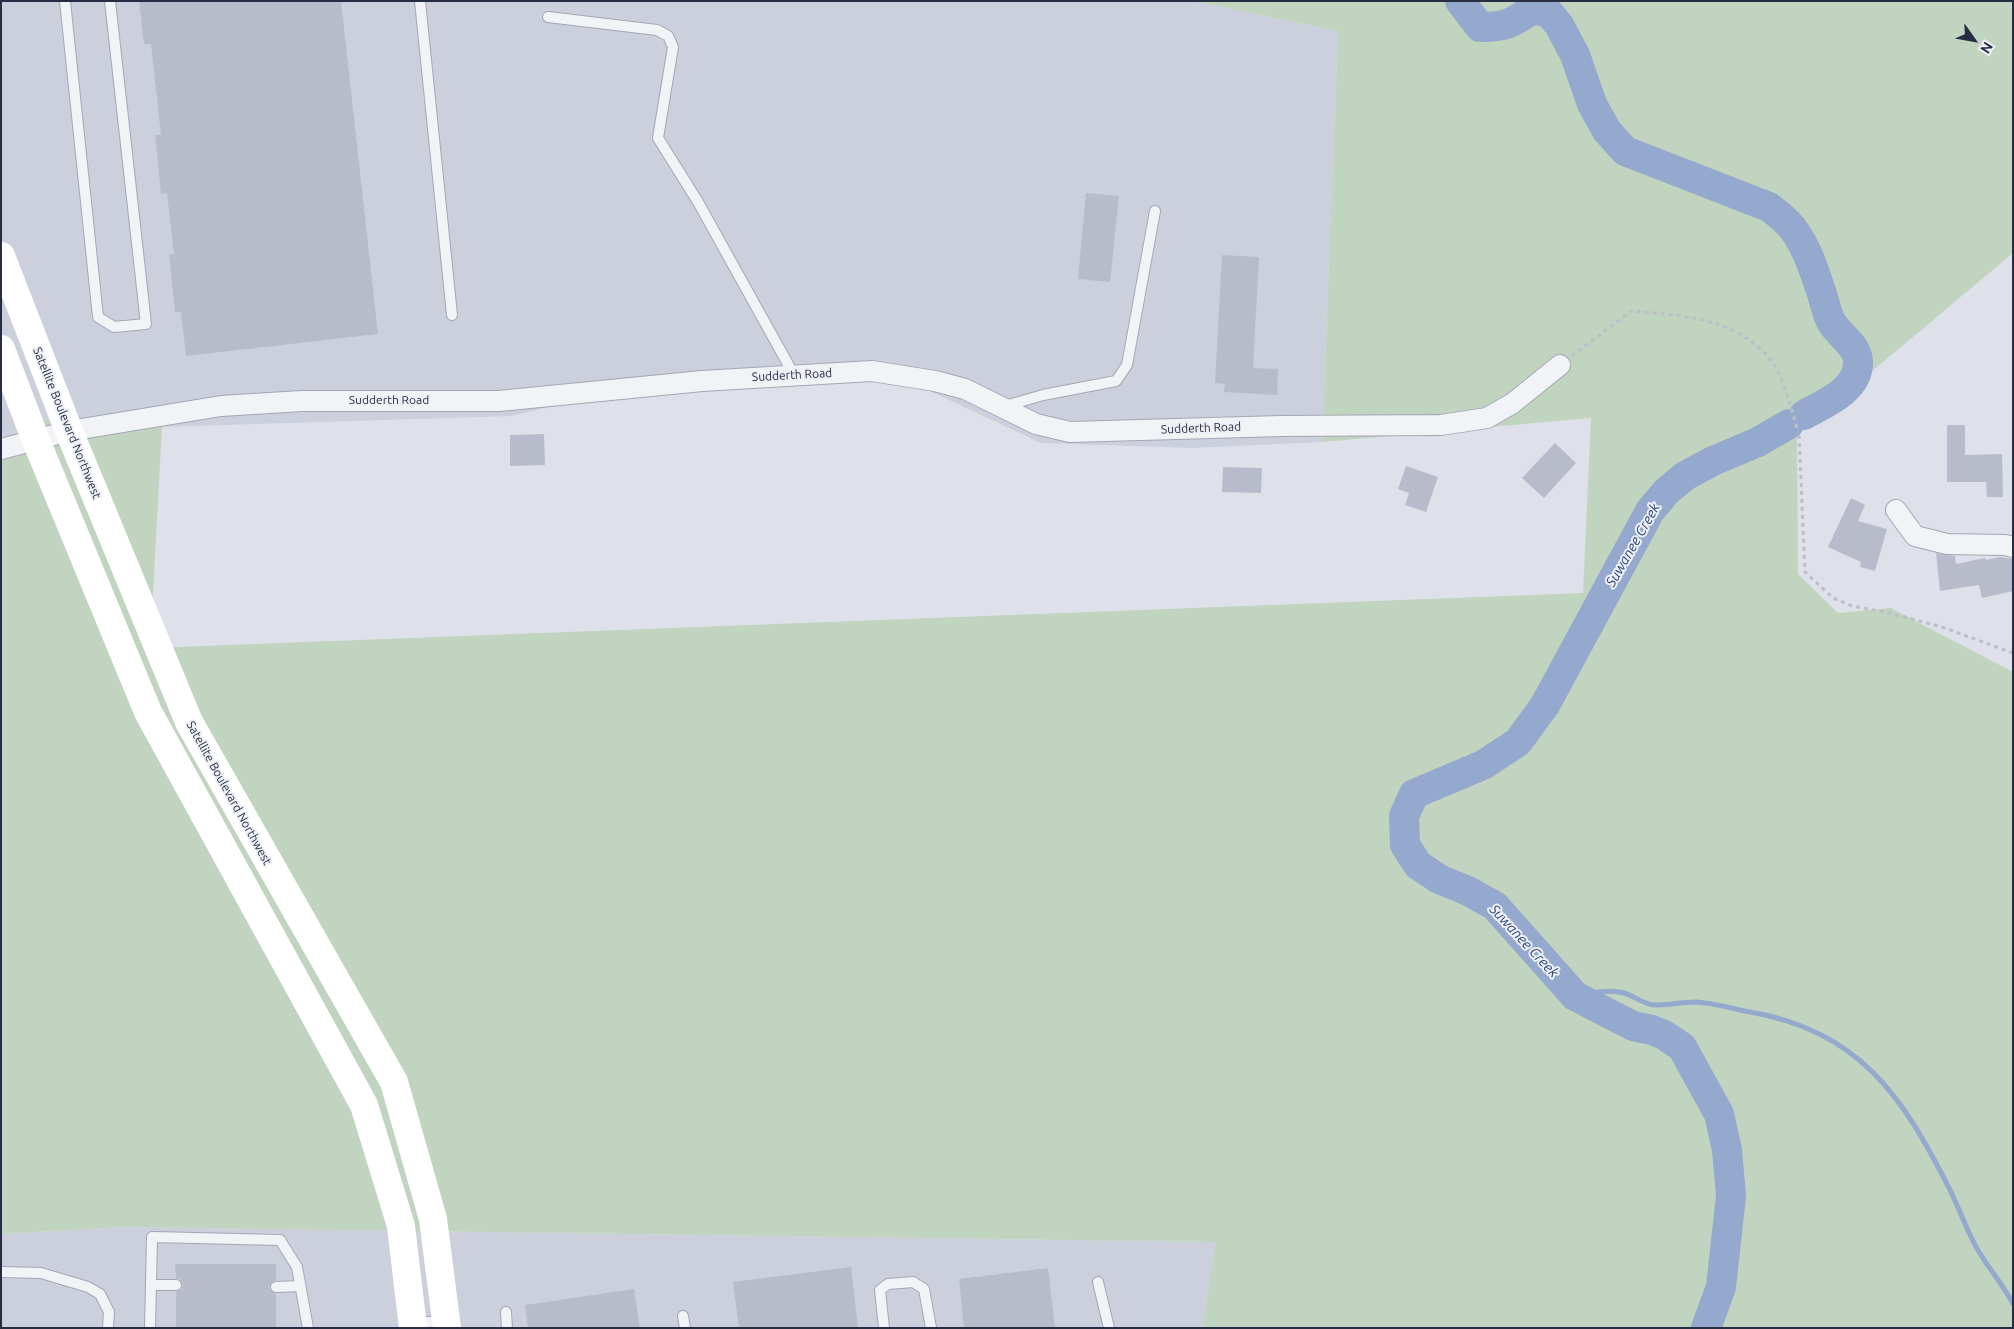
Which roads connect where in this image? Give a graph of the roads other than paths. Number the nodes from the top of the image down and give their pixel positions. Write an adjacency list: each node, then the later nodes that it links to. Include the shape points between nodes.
1 (65, 1): 2 (lane, via 98,317 114,327 146,324)
2 (110, 1)
3 (420, 1): 7 (lane)
4 (548, 16): 10 (lane, via 657,30 668,36 673,47 658,138 698,202)
5 (1155, 211): 11 (lane, via 1128,365 1116,380)
6 (1, 256): 12 (main road, Satellite Boulevard Northwest)
7 (452, 314)
8 (1, 349): 13 (main road)
9 (1560, 365): 11 (street, Sudderth Road, via 1513,403 1487,418 1441,425 1070,432 1036,424)
10 (794, 375): 11 (street, Sudderth Road, via 872,371 935,380 965,389); 12 (street, Sudderth Road, via 499,401 302,401 221,406)
11 (1002, 407)
12 (69, 431): 13 (street, Sudderth Road); 25 (main road, Satellite Boulevard Northwest, via 189,722 394,1082 433,1218)
13 (36, 438): 14 (street, Sudderth Road); 26 (main road, via 148,712 364,1105 401,1226)
14 (1, 449)
15 (1896, 510): 16 (street, via 1915,536 1947,544)
16 (2013, 547)
17 (1, 1272): 27 (lane, via 42,1274 88,1287 100,1294 109,1312)
18 (1098, 1282): 34 (lane)
19 (151, 1285): 20 (lane); 21 (lane, via 152,1237 280,1240 297,1267); 28 (lane)
20 (176, 1285)
21 (300, 1286): 22 (lane); 29 (lane)
22 (276, 1287)
23 (506, 1312): 30 (lane)
24 (683, 1316): 31 (lane)
25 (447, 1324): 26 (lane)
26 (413, 1326)
27 (108, 1328)
28 (150, 1328)
29 (308, 1328)
30 (507, 1328)
31 (685, 1328)
32 (884, 1328): 33 (lane, via 880,1290 888,1284 913,1282 924,1289)
33 (931, 1328)
34 (1109, 1328)

